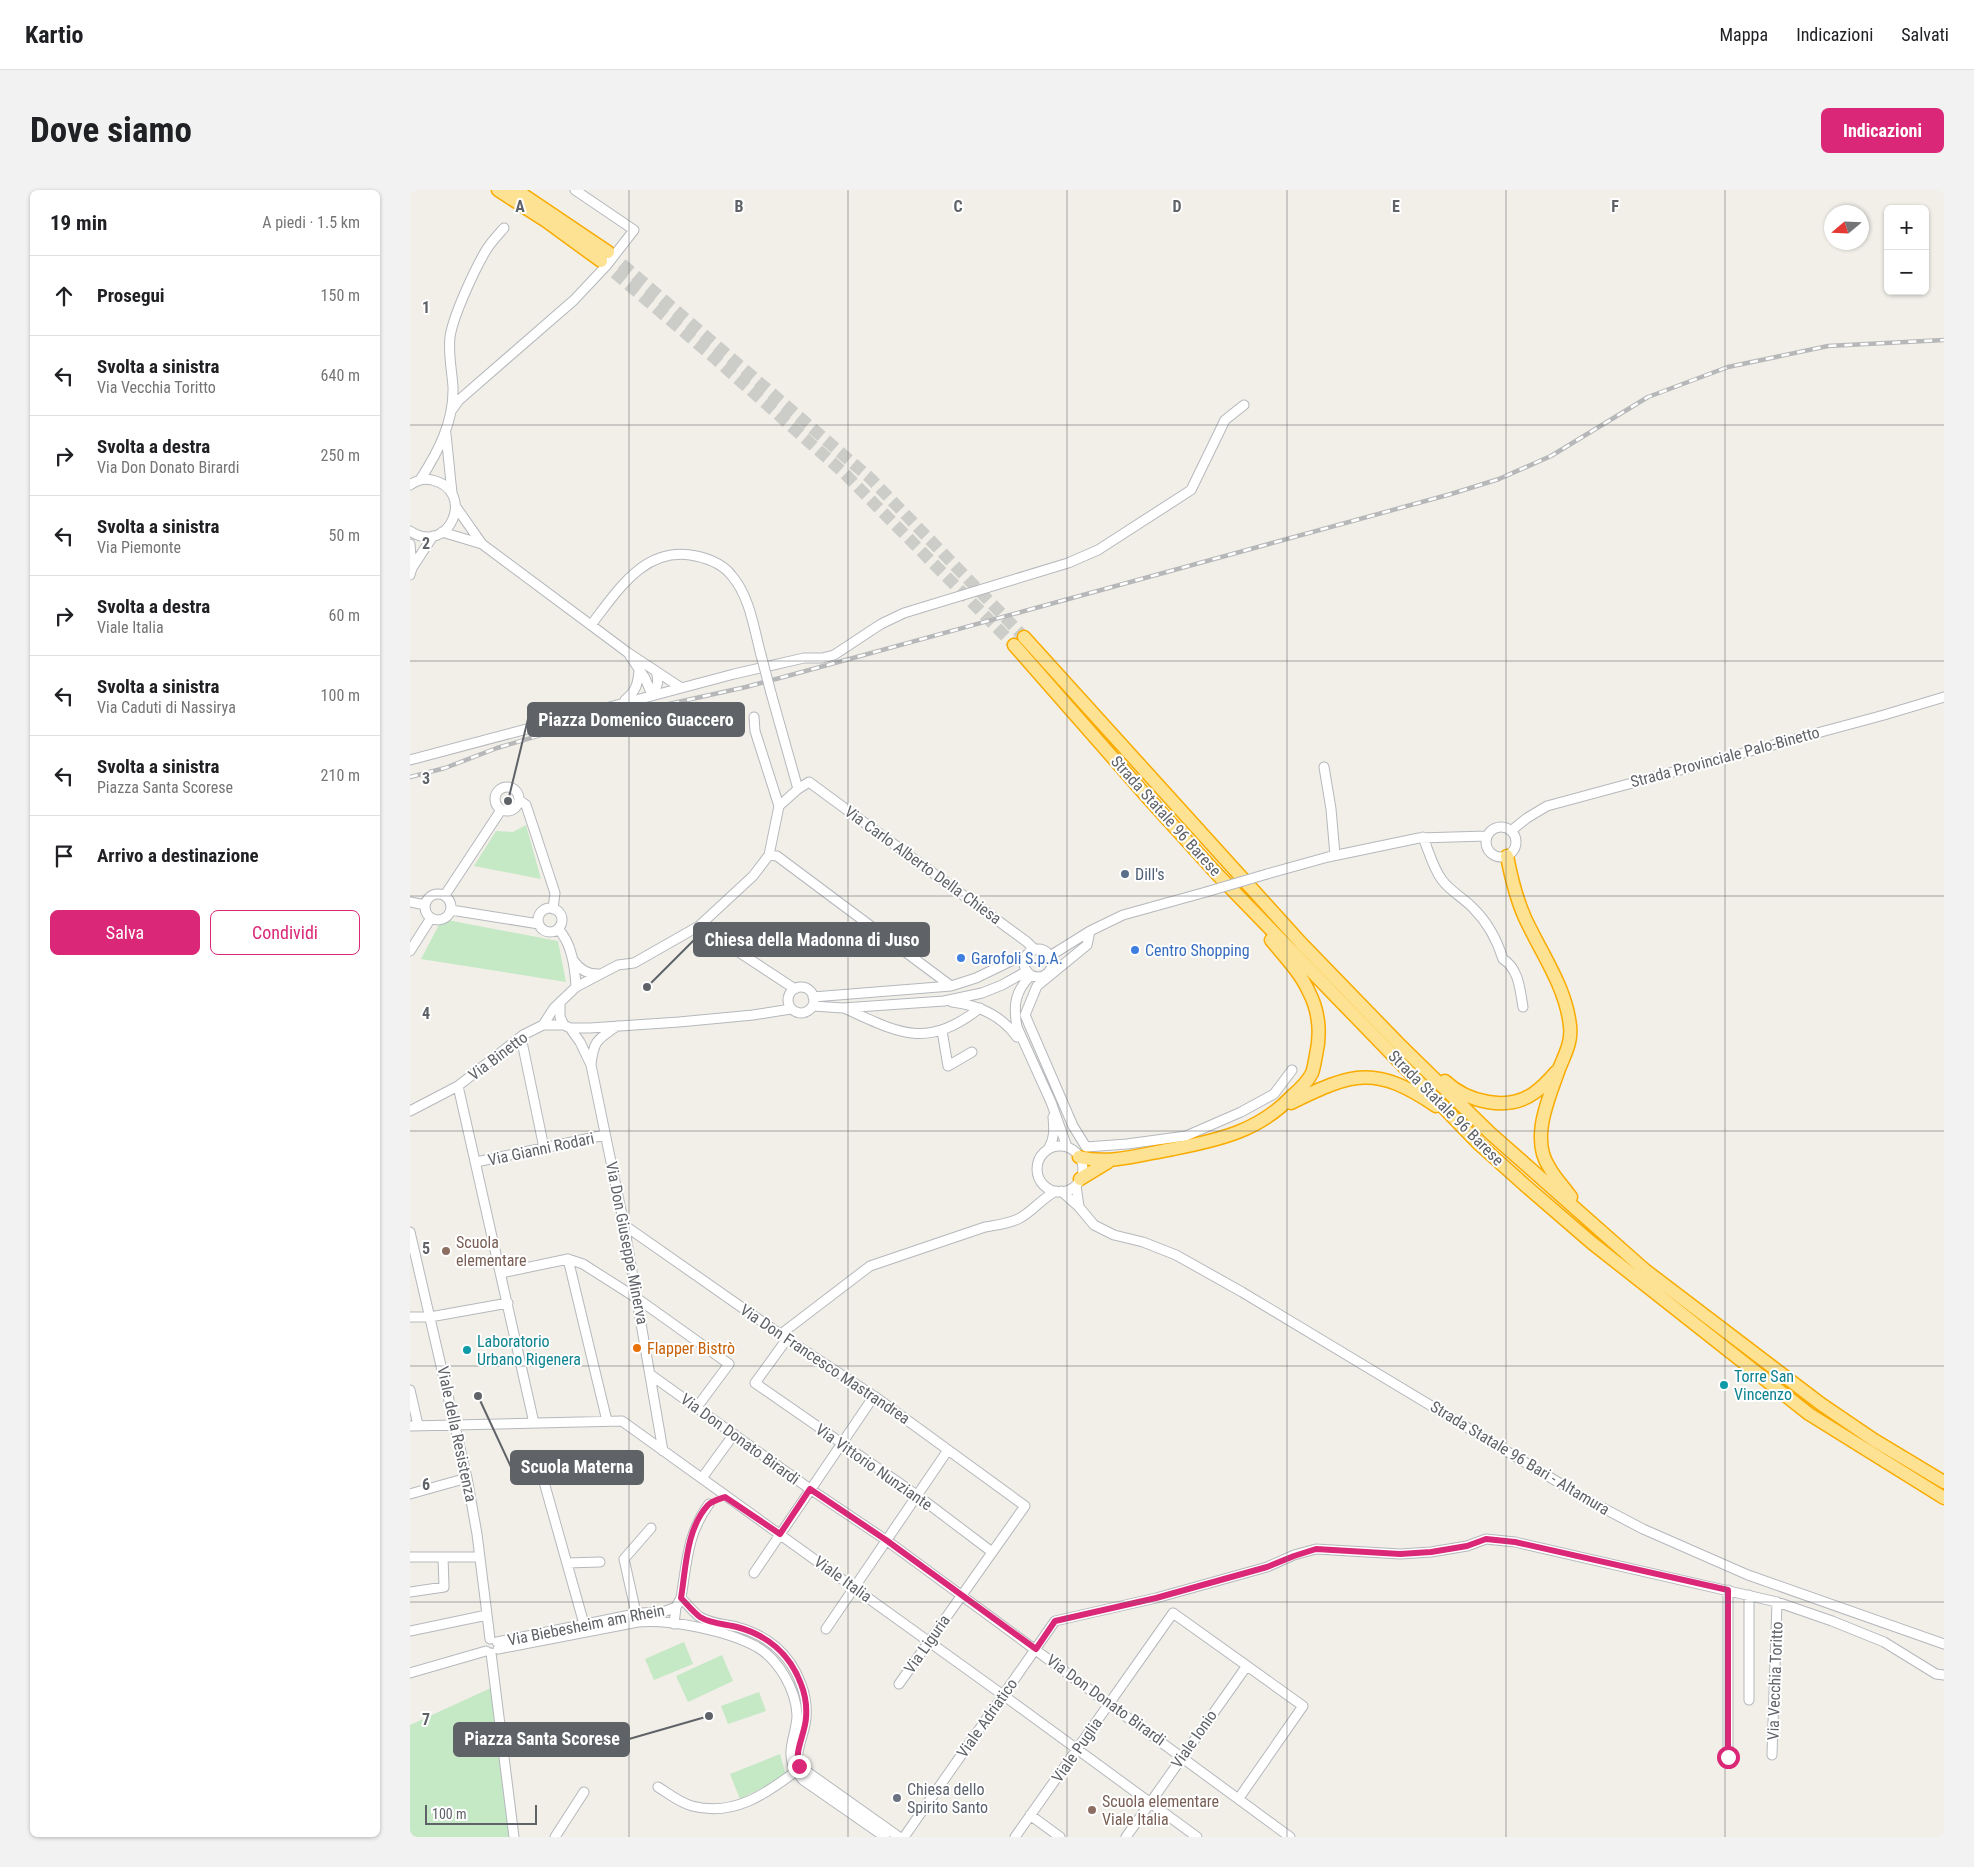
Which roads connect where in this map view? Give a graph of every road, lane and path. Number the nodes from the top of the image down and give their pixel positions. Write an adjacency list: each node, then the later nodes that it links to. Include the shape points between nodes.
1 (498, 190): 2 (highway, via 605,257)
2 (516, 190)
3 (575, 190): 6 (street, via 634,230 574,300 458,400)
4 (504, 228): 6 (street, via 481,259 451,330)
5 (1244, 406): 22 (street, via 1225,420 1192,490 1098,550 1068,563 904,613 834,655 786,662)
6 (451, 410): 7 (street)
7 (446, 429): 8 (street); 10 (street)
8 (420, 480): 9 (street); 10 (street, via 438,481)
9 (410, 485)
10 (452, 493): 11 (street)
11 (456, 507): 13 (street, via 453,521); 16 (street)
12 (410, 531): 14 (street, via 424,537)
13 (442, 532): 14 (street); 16 (street)
14 (433, 536): 17 (street)
15 (410, 544): 17 (street)
16 (482, 544): 18 (street)
17 (411, 572)
18 (591, 625): 19 (street); 29 (street, bridge, via 627,580 664,555 686,554 713,560 732,576 746,601)
19 (627, 652): 20 (street); 21 (street)
20 (639, 670): 23 (street); 25 (street, via 638,683)
21 (656, 671): 22 (street); 23 (street, via 659,680)
22 (680, 687): 23 (street)
23 (652, 694): 25 (street)
24 (1944, 697): 33 (street, Strada Provinciale Palo-Binetto, via 1547,806)
25 (623, 702): 27 (street)
26 (754, 717): 31 (street, via 755,732)
27 (410, 760)
28 (1324, 766): 37 (street)
29 (798, 789): 31 (street); 51 (street, Via Carlo Alberto Della Chiesa, via 810,782)
30 (519, 800): 32 (street, via 513,810); 32 (street, via 512,788 500,789 495,800); 43 (street, via 526,805 555,893)
31 (779, 806): 36 (street)
32 (501, 810): 40 (street)
33 (1512, 830): 34 (street, via 1497,827); 38 (street, via 1515,850)
34 (1487, 836): 35 (street); 38 (street, via 1486,846 1492,854)
35 (1423, 838): 37 (street); 63 (street, via 1442,880 1474,908 1489,927 1503,959 1516,974)
36 (769, 854): 47 (street, via 753,876); 57 (street, via 777,856)
37 (1335, 855): 49 (street, bridge, via 1123,915)
38 (1506, 856): 76 (highway, via 1524,917 1563,996 1568,1013 1571,1028 1569,1048)
39 (1217, 874): 72 (highway, Strada Statale 96 Barese, via 1148,799 1019,641); 80 (highway, via 1296,971 1310,992 1317,1016 1319,1043 1312,1072); 83 (highway, Strada Statale 96 Barese)
40 (445, 896): 42 (street, via 432,895); 44 (street, via 451,902)
41 (410, 902): 42 (street)
42 (425, 905): 45 (street, via 426,914)
43 (553, 908): 46 (street, via 540,913); 48 (street, via 562,917)
44 (451, 910): 45 (street, via 441,920); 46 (street)
45 (431, 918): 50 (street)
46 (539, 924): 48 (street, via 549,931)
47 (699, 926): 56 (street, via 634,963 618,965); 59 (street)
48 (558, 929): 53 (street, via 564,935)
49 (1090, 931): 52 (street); 77 (street, via 1087,945 1037,986 1025,1015 1086,1147 1186,1136 1274,1094)
50 (410, 950)
51 (1036, 950): 52 (street, via 1044,950); 54 (street)
52 (1050, 956): 55 (street, via 1052,965 1048,974 1040,977)
53 (572, 958): 56 (street, via 582,970 592,975); 58 (street)
54 (1025, 958): 55 (street); 57 (street)
55 (1029, 973): 60 (street, via 982,993); 73 (street, via 1020,986 1014,1013)
56 (603, 974): 58 (street)
57 (951, 986): 61 (street)
58 (576, 987): 62 (street)
59 (795, 989): 61 (street, via 806,989); 66 (street, via 788,998)
60 (944, 1001): 64 (street); 65 (street)
61 (813, 1002): 64 (street); 66 (street, via 805,1013)
62 (560, 1004): 67 (street); 69 (street, via 560,1017)
63 (1523, 1007)
64 (843, 1008): 70 (street, via 895,1032 920,1034)
65 (980, 1008): 70 (street); 73 (street, via 1007,1024)
66 (791, 1009): 68 (street)
67 (543, 1025): 69 (street, Via Binetto); 71 (street, Via Binetto)
68 (620, 1026): 69 (street, Via Binetto); 75 (street, via 597,1041)
69 (567, 1027): 75 (street, via 580,1042)
70 (942, 1031): 74 (street, via 948,1066)
71 (522, 1036): 78 (street, Via Binetto); 85 (street)
72 (1398, 1043): 76 (highway, via 1415,1052 1449,1084 1472,1098 1492,1104 1533,1094); 95 (highway, Strada Statale 96 Barese, via 1490,1133)
73 (1024, 1047): 79 (street)
74 (972, 1052)
75 (591, 1065): 82 (street, Via Don Giuseppe Minerva)
76 (1560, 1068): 95 (highway, via 1541,1124 1541,1148 1548,1166)
77 (1292, 1070)
78 (458, 1086): 81 (street, Via Binetto); 89 (street)
79 (1051, 1102): 84 (street); 86 (street, via 1054,1131)
80 (1281, 1108): 83 (highway, via 1324,1086 1352,1078 1374,1077 1392,1081 1435,1106); 88 (highway, via 1266,1120 1236,1134)
81 (410, 1111)
82 (605, 1135): 85 (street, Via Gianni Rodari); 96 (street, Via Don Giuseppe Minerva)
83 (1479, 1144): 126 (highway, Strada Statale 96 Barese, via 1592,1243 1809,1414)
84 (1067, 1147): 86 (street); 87 (street)
85 (544, 1148): 89 (street, Via Gianni Rodari)
86 (1049, 1148): 91 (street, via 1037,1164)
87 (1079, 1157): 88 (highway); 90 (street, via 1082,1166)
88 (1110, 1160): 90 (highway)
89 (476, 1162): 99 (street)
90 (1078, 1182): 92 (street, via 1070,1189); 94 (street)
91 (1043, 1185): 92 (street); 93 (street)
92 (1058, 1191): 93 (street); 94 (street, Strada Statale 96 Bari - Altamura)
93 (1038, 1202): 104 (street, via 1020,1218 870,1266)
94 (1079, 1207): 156 (street, Strada Statale 96 Bari - Altamura, via 1094,1225 1114,1236 1176,1255 1586,1499 1643,1529 1748,1575)
95 (1584, 1216): 120 (highway, Strada Statale 96 Barese, via 1645,1270 1822,1404)
96 (624, 1225): 100 (street, Via Don Giuseppe Minerva); 104 (street, Via Don Francesco Mastrandrea)
97 (410, 1232): 103 (street, Viale della Resistenza)
98 (568, 1259): 99 (street); 100 (street, via 583,1264); 109 (street)
99 (501, 1273): 101 (street)
100 (638, 1299): 105 (street, Via Don Giuseppe Minerva); 108 (street, via 728,1364)
101 (508, 1303): 103 (street); 110 (street)
102 (410, 1317): 103 (street)
103 (430, 1317): 112 (street, Viale della Resistenza)
104 (784, 1336): 107 (street, Via Don Francesco Mastrandrea); 114 (street, Via Vittorio Nunziante, via 755,1383)
105 (652, 1375): 108 (street, Via Don Donato Birardi); 116 (street, Via Don Giuseppe Minerva)
106 (410, 1390): 111 (street)
107 (874, 1396): 114 (street); 115 (street, Via Don Francesco Mastrandrea)
108 (697, 1408): 113 (street, Via Don Donato Birardi)
109 (606, 1421): 110 (street, Viale Italia); 116 (street, Viale Italia, via 622,1421)
110 (534, 1423): 112 (street, Viale Italia)
111 (414, 1425): 112 (street, Viale Italia)
112 (456, 1426): 117 (street, Viale della Resistenza)
113 (734, 1434): 118 (street); 122 (street, Via Don Donato Birardi)
114 (841, 1444): 122 (street); 124 (street, Via Vittorio Nunziante)
115 (948, 1450): 124 (street); 128 (street, Via Don Francesco Mastrandrea)
116 (663, 1451): 118 (street, Viale Italia)
117 (467, 1478): 123 (street); 135 (street, Viale della Resistenza)
118 (702, 1478): 121 (street, Viale Italia)
119 (544, 1482): 137 (street)
120 (1944, 1482)
121 (710, 1485): 125 (street, Viale Italia); 127 (street)
122 (810, 1489): 130 (street); 131 (street, Via Don Donato Birardi)
123 (410, 1494)
124 (918, 1496): 131 (street); 132 (street, Via Vittorio Nunziante)
125 (725, 1497): 127 (street); 130 (street, Viale Italia)
126 (1944, 1498)
127 (709, 1504): 144 (street, via 692,1534)
128 (1025, 1506): 132 (street, Via Liguria)
129 (651, 1528): 148 (street, via 624,1559)
130 (780, 1534): 138 (street); 139 (street, Viale Italia)
131 (886, 1540): 139 (street); 142 (street, Via Don Donato Birardi)
132 (992, 1552): 142 (street, Via Liguria)
133 (410, 1557): 134 (street)
134 (443, 1557): 135 (street); 141 (street, via 444,1587)
135 (480, 1557): 149 (street, Viale della Resistenza)
136 (600, 1562): 137 (street)
137 (567, 1563): 150 (street)
138 (754, 1573)
139 (854, 1587): 153 (street); 155 (street, Viale Italia)
140 (1728, 1590): 143 (street, Via Vecchia Toritto); 158 (street, Via Vecchia Toritto, via 1515,1542 1486,1539 1467,1546 1400,1554 1316,1549 1267,1567 1156,1598 1055,1621); 169 (street)
141 (410, 1592)
142 (961, 1595): 155 (street, Via Liguria); 158 (street, Via Don Donato Birardi)
143 (1749, 1596): 145 (street, Via Vecchia Toritto); 164 (street)
144 (681, 1598): 146 (street); 147 (street)
145 (1778, 1602): 161 (street, via 1884,1642 1936,1674); 167 (street, Via Vecchia Toritto)
146 (676, 1607): 147 (street); 148 (street, Via Biebesheim am Rhein, via 663,1612); 151 (street)
147 (693, 1611): 152 (street); 170 (street, via 708,1621 750,1632 768,1641 793,1666 805,1698 807,1717 797,1758)
148 (636, 1614): 150 (street, Via Biebesheim am Rhein)
149 (487, 1615): 154 (street); 157 (street, Viale della Resistenza)
150 (584, 1624): 157 (street, Via Biebesheim am Rhein)
151 (674, 1624): 152 (street, Via Biebesheim am Rhein); 157 (street, Via Biebesheim am Rhein, via 638,1622)
152 (691, 1627): 170 (street, Via Biebesheim am Rhein, via 758,1648 783,1674 795,1703 797,1716 790,1750 791,1763)
153 (826, 1629)
154 (410, 1631)
155 (928, 1642): 162 (street, Via Liguria); 163 (street, Viale Italia)
156 (1944, 1644)
157 (492, 1647): 160 (street, Via Biebesheim am Rhein); 177 (street, Viale della Resistenza)
158 (1036, 1649): 163 (street, Viale Adriatico); 165 (street, Via Don Donato Birardi)
159 (1246, 1667): 165 (street, Viale Puglia, via 1173,1613); 168 (street, Viale Ionio); 173 (street, via 1303,1706)
160 (410, 1673)
161 (1944, 1675)
162 (899, 1684)
163 (1003, 1695): 166 (street, Viale Italia); 181 (street, Viale Adriatico)
164 (1749, 1700)
165 (1110, 1703): 166 (street, Viale Puglia); 168 (street, Via Don Donato Birardi)
166 (1076, 1750): 174 (street, Viale Italia); 175 (street, Viale Puglia)
167 (1772, 1755)
168 (1182, 1756): 173 (street, Via Don Donato Birardi); 174 (street, Viale Ionio)
169 (1728, 1757)
170 (798, 1768): 171 (street, via 754,1800 713,1809 692,1806); 179 (street, via 803,1780); 180 (street)
171 (658, 1787)
172 (584, 1792): 178 (street)
173 (1239, 1798): 185 (street, Via Don Donato Birardi)
174 (1150, 1803): 176 (street, Viale Italia); 184 (street, Viale Ionio)
175 (1030, 1816): 182 (street, Viale Puglia); 183 (street)
176 (1190, 1835)
177 (514, 1837)
178 (555, 1837)
179 (885, 1837)
180 (899, 1837)
181 (904, 1837)
182 (1015, 1837)
183 (1060, 1837)
184 (1126, 1837)
185 (1290, 1837)

